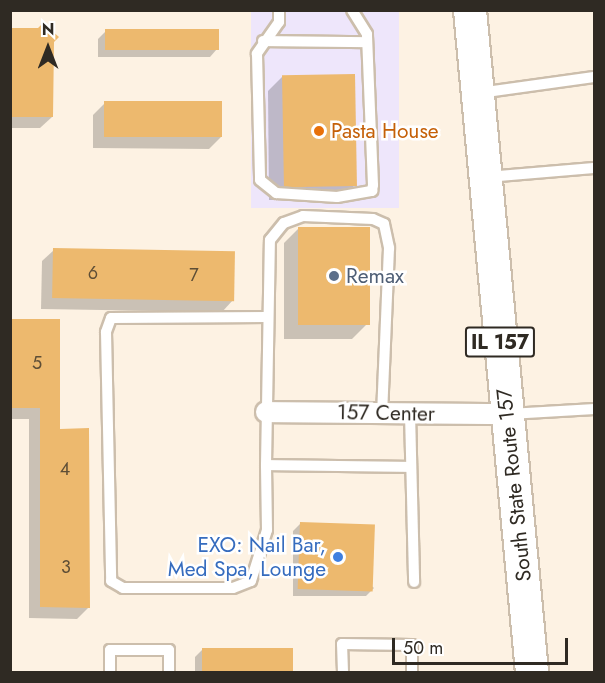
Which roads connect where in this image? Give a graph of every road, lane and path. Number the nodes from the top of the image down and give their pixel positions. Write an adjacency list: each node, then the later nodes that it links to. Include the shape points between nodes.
1 (279, 10): 4 (lane, via 279,22)
2 (352, 10): 5 (lane)
3 (470, 10): 7 (main road, South State Route 157 / IL 157)
4 (263, 41): 5 (lane); 5 (lane, via 257,54 260,180 276,193 338,197 372,191)
5 (367, 42)
6 (594, 77): 7 (lane)
7 (478, 93): 9 (main road, South State Route 157 / IL 157)
8 (594, 168): 9 (lane)
9 (485, 177): 15 (main road, South State Route 157 / IL 157)
10 (268, 317): 12 (lane); 13 (lane, via 270,240 284,224 303,216 373,219 384,224 389,248); 16 (lane, via 111,318 106,332 111,581 123,588 233,588 251,580 267,530)
11 (594, 409): 15 (lane)
12 (266, 412): 13 (street, 157 Center); 16 (lane)
13 (382, 413): 14 (street, 157 Center)
14 (410, 414): 15 (street, 157 Center); 17 (lane)
15 (507, 414): 23 (main road, South State Route 157 / IL 157)
16 (266, 465): 17 (lane)
17 (411, 467): 18 (lane)
18 (414, 582)
19 (110, 672): 20 (lane, via 110,650 169,650)
20 (169, 672)
21 (342, 672): 22 (lane, via 342,645 412,645)
22 (412, 672)
23 (532, 672)

